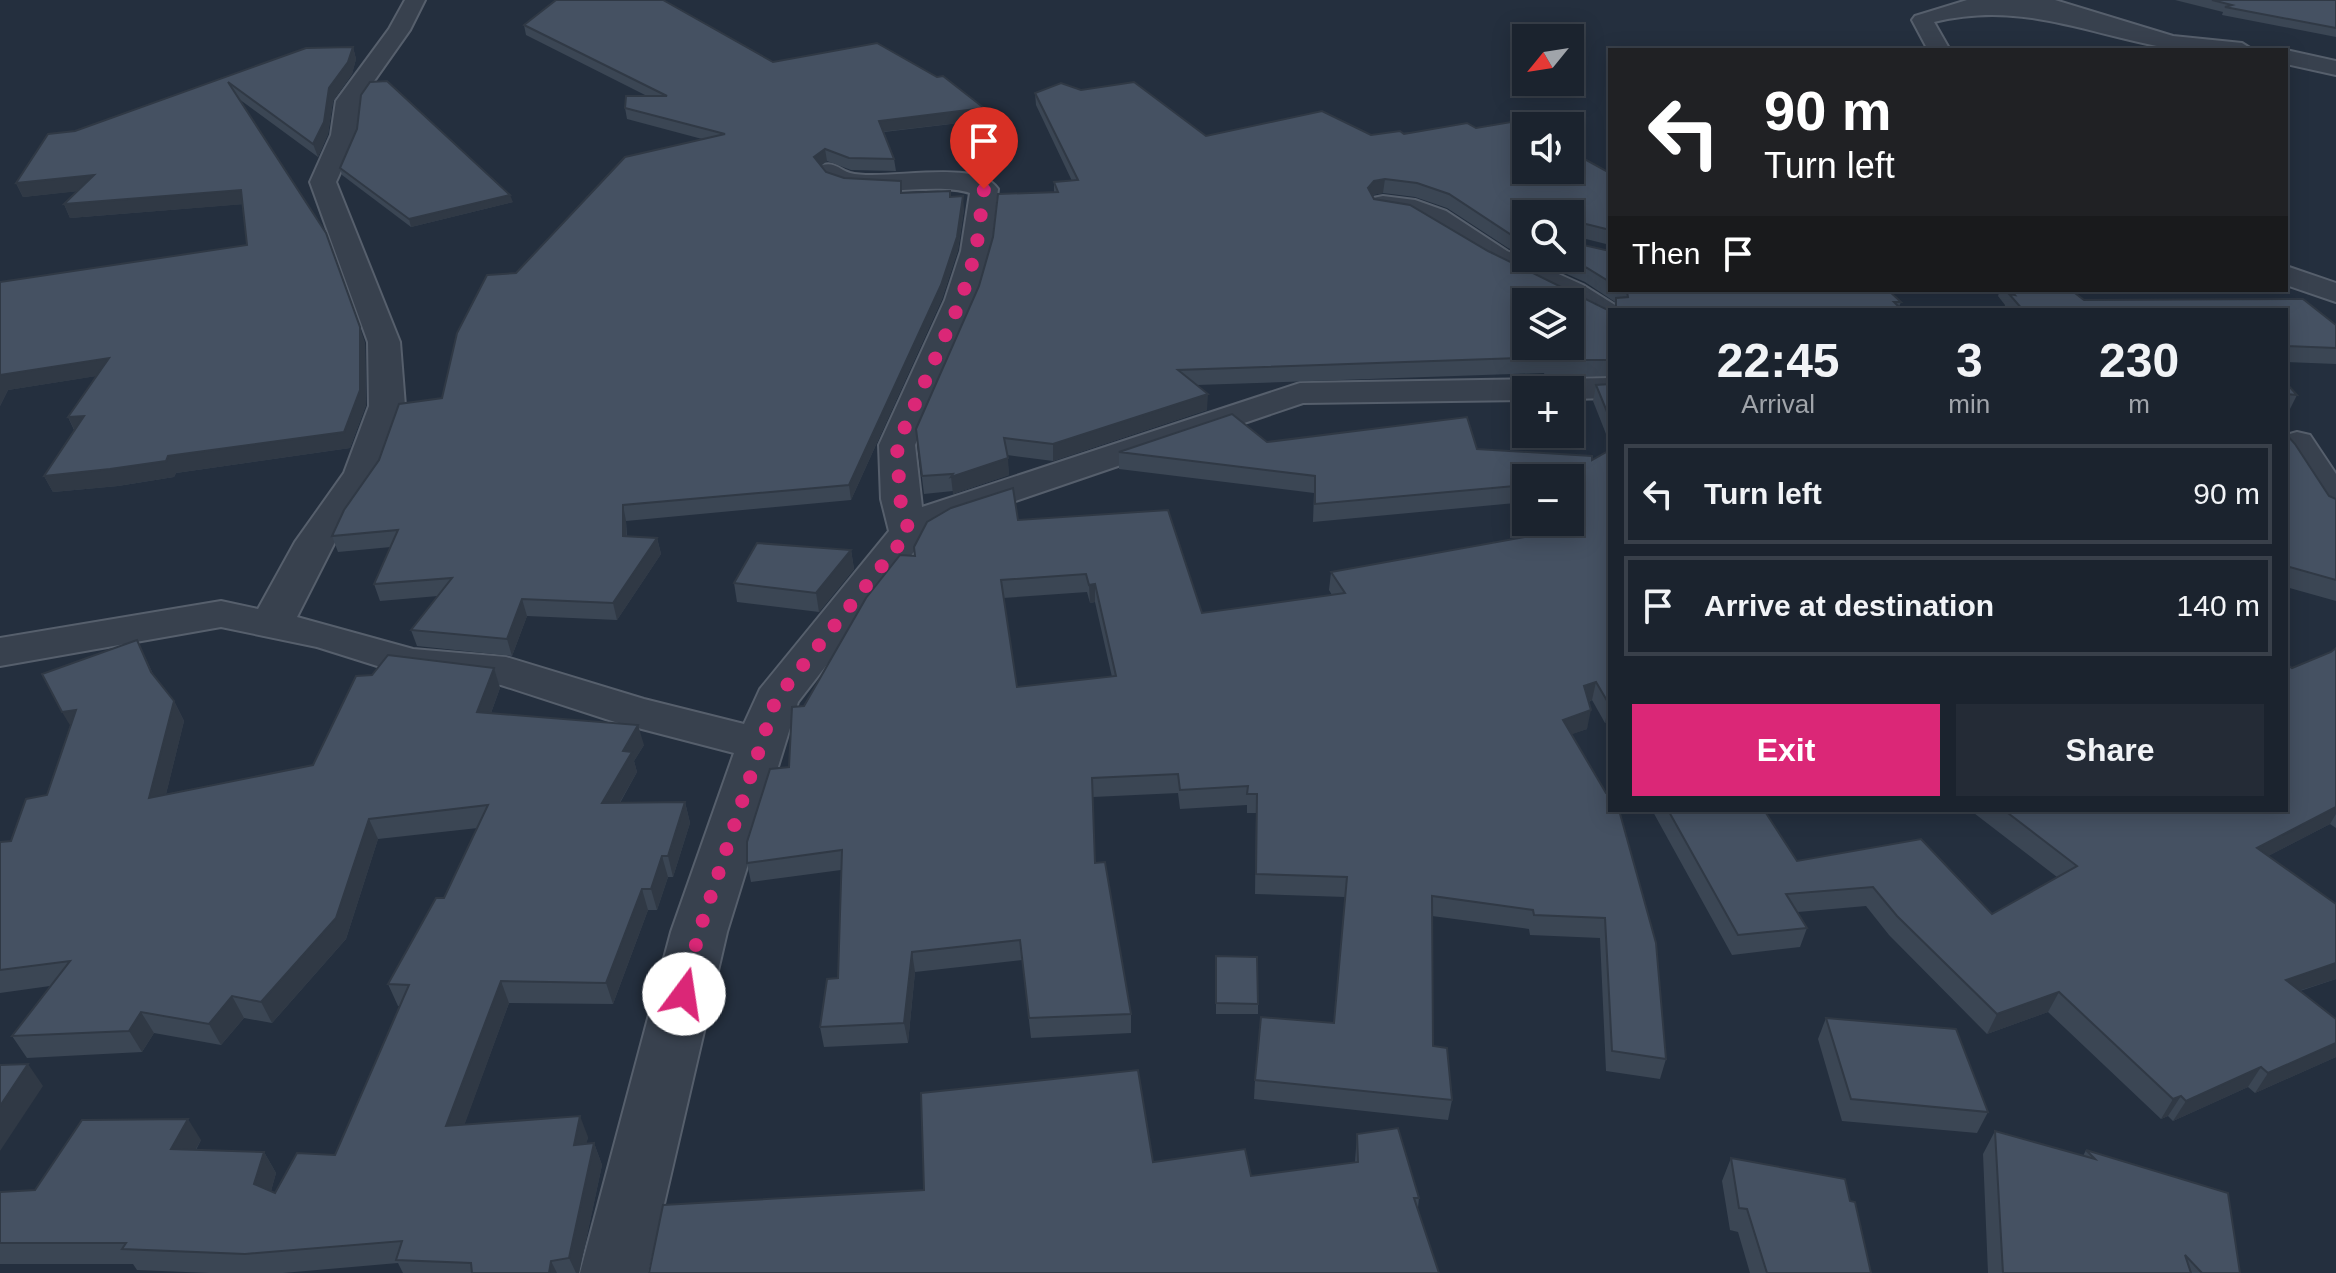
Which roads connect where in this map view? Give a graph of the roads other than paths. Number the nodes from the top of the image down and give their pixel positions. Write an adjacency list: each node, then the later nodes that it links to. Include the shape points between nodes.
1 (415, 0): 23 (street, via 348,101 344,135 323,182 384,342 387,406 363,474 315,542)
2 (2044, 3): 3 (street, via 1976,3 1938,10 1922,20); 4 (street, via 2171,42)
3 (1938, 48)
4 (2224, 48)
5 (2288, 57): 6 (street)
6 (2336, 68)
7 (831, 171): 22 (street, via 852,181 964,182 984,189 976,251 961,300 897,445 900,499)
8 (1383, 204): 9 (street, via 1415,208)
9 (1464, 232): 10 (street); 13 (street, via 1497,257)
10 (1512, 237)
11 (2288, 276): 15 (street)
12 (1608, 282): 14 (street)
13 (1563, 288)
14 (1584, 289)
15 (2336, 293)
16 (1584, 299): 17 (street)
17 (1608, 313)
18 (1608, 388): 22 (street, via 1300,393 937,515)
19 (2292, 443): 20 (street); 21 (street)
20 (2336, 448)
21 (2336, 504)
22 (909, 532): 25 (street, via 776,699)
23 (271, 624): 24 (street, via 221,614); 25 (street, via 409,662 506,671)
24 (0, 652)
25 (761, 744): 26 (street, via 699,932)
26 (614, 1273)

